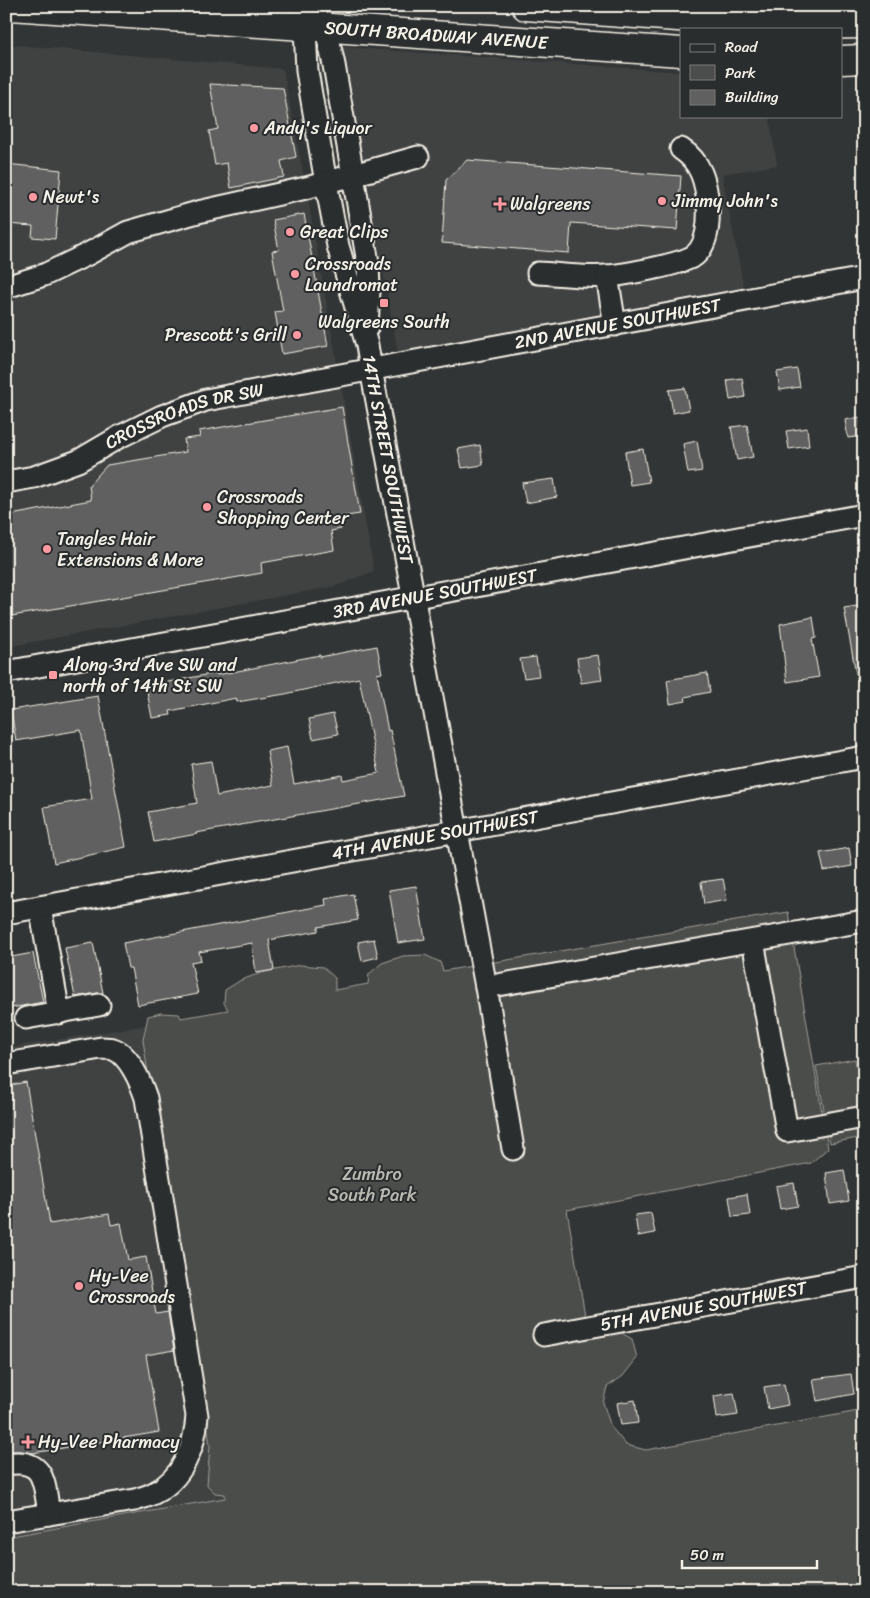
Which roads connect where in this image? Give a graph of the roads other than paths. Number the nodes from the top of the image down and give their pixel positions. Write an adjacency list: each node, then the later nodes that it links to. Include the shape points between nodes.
1 (11, 6): 3 (main road, SOUTH BROADWAY AVENUE)
2 (526, 6): 4 (main road, SOUTH BROADWAY AVENUE, via 797,25)
3 (312, 17): 5 (main road, SOUTH BROADWAY AVENUE); 10 (street, 14TH STREET SOUTHWEST, via 334,65); 11 (street, 14TH STREET SOUTHWEST, via 307,71)
4 (864, 24)
5 (680, 52)
6 (864, 59): 7 (main road)
7 (842, 60)
8 (680, 150): 13 (street, via 692,157 706,191 708,227 704,242 697,254 684,262)
9 (418, 157): 10 (street)
10 (352, 175): 11 (street); 17 (street, 14TH STREET SOUTHWEST, via 368,263)
11 (326, 183): 15 (street, via 198,212 128,232 44,275); 17 (street, 14TH STREET SOUTHWEST, via 343,263)
12 (538, 273): 13 (street)
13 (607, 276): 16 (street)
14 (864, 278): 16 (street, 2ND AVENUE SOUTHWEST)
15 (6, 287)
16 (615, 325): 18 (street, 2ND AVENUE SOUTHWEST)
17 (367, 346): 18 (street, 14TH STREET SOUTHWEST)
18 (371, 369): 19 (street, CROSSROADS DR SW, via 206,400 162,416 78,461 34,477); 21 (street, 14TH STREET SOUTHWEST)
19 (6, 482)
20 (864, 515): 21 (street, 3RD AVENUE SOUTHWEST)
21 (414, 597): 22 (street, 3RD AVENUE SOUTHWEST); 24 (street, 14TH STREET SOUTHWEST)
22 (6, 672)
23 (864, 757): 24 (street, 4TH AVENUE SOUTHWEST)
24 (456, 832): 25 (street, 4TH AVENUE SOUTHWEST); 29 (street, 14TH STREET SOUTHWEST)
25 (40, 907): 26 (street, 4TH AVENUE SOUTHWEST); 31 (street)
26 (6, 913)
27 (864, 921): 28 (street)
28 (753, 941): 29 (street); 34 (street, via 787,1131)
29 (486, 987): 35 (street, 14TH STREET SOUTHWEST)
30 (99, 1005): 31 (street)
31 (59, 1012): 32 (street)
32 (26, 1018)
33 (6, 1064): 39 (street, via 101,1048 114,1049 122,1054 140,1079 146,1098 198,1416 191,1451 170,1481 155,1493 135,1500)
34 (864, 1117)
35 (513, 1149)
36 (864, 1277): 37 (street, 5TH AVENUE SOUTHWEST)
37 (544, 1334)
38 (6, 1464): 39 (street, via 23,1462 38,1469 43,1479)
39 (48, 1514): 40 (street)
40 (6, 1521)

